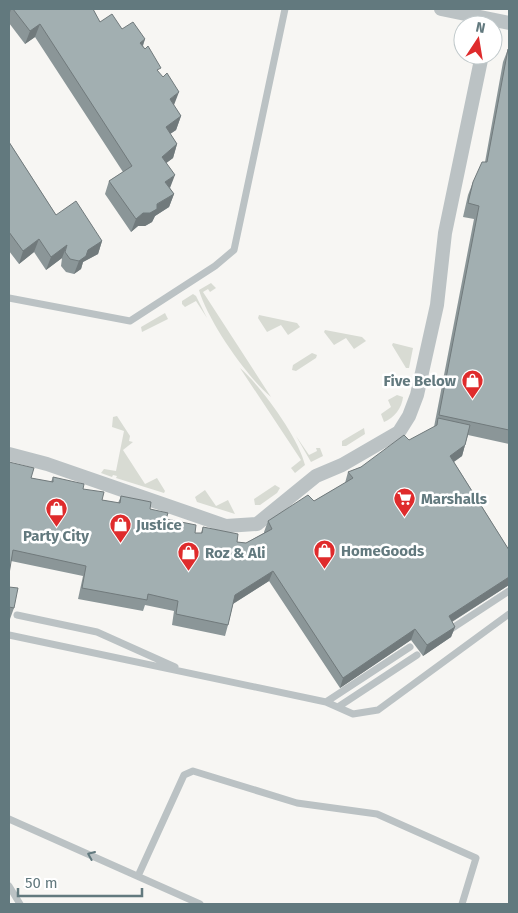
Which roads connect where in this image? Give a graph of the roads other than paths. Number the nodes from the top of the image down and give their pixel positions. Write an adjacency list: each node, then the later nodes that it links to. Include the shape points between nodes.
1 (284, 9): 5 (lane, via 234,250 215,266 130,321)
2 (441, 9): 3 (street)
3 (463, 15)
4 (480, 65): 6 (street, via 445,233 434,321 417,395 399,432 316,476 257,524 239,526 226,526)
5 (9, 298)
6 (9, 454)
7 (509, 591): 10 (lane)
8 (509, 614): 16 (lane, via 378,710 353,714)
9 (17, 615): 14 (lane, via 97,632)
10 (451, 629)
11 (9, 635): 14 (lane)
12 (410, 646): 15 (lane)
13 (417, 655): 16 (lane)
14 (187, 673): 15 (lane)
15 (326, 702): 16 (lane)
16 (338, 707)
17 (9, 819): 18 (lane, one-way to 17)
18 (138, 876): 21 (lane); 22 (lane, via 184,775 193,771 297,803 377,814 476,858)
19 (9, 886): 20 (lane)
20 (20, 904)
21 (200, 904)
22 (462, 904)

